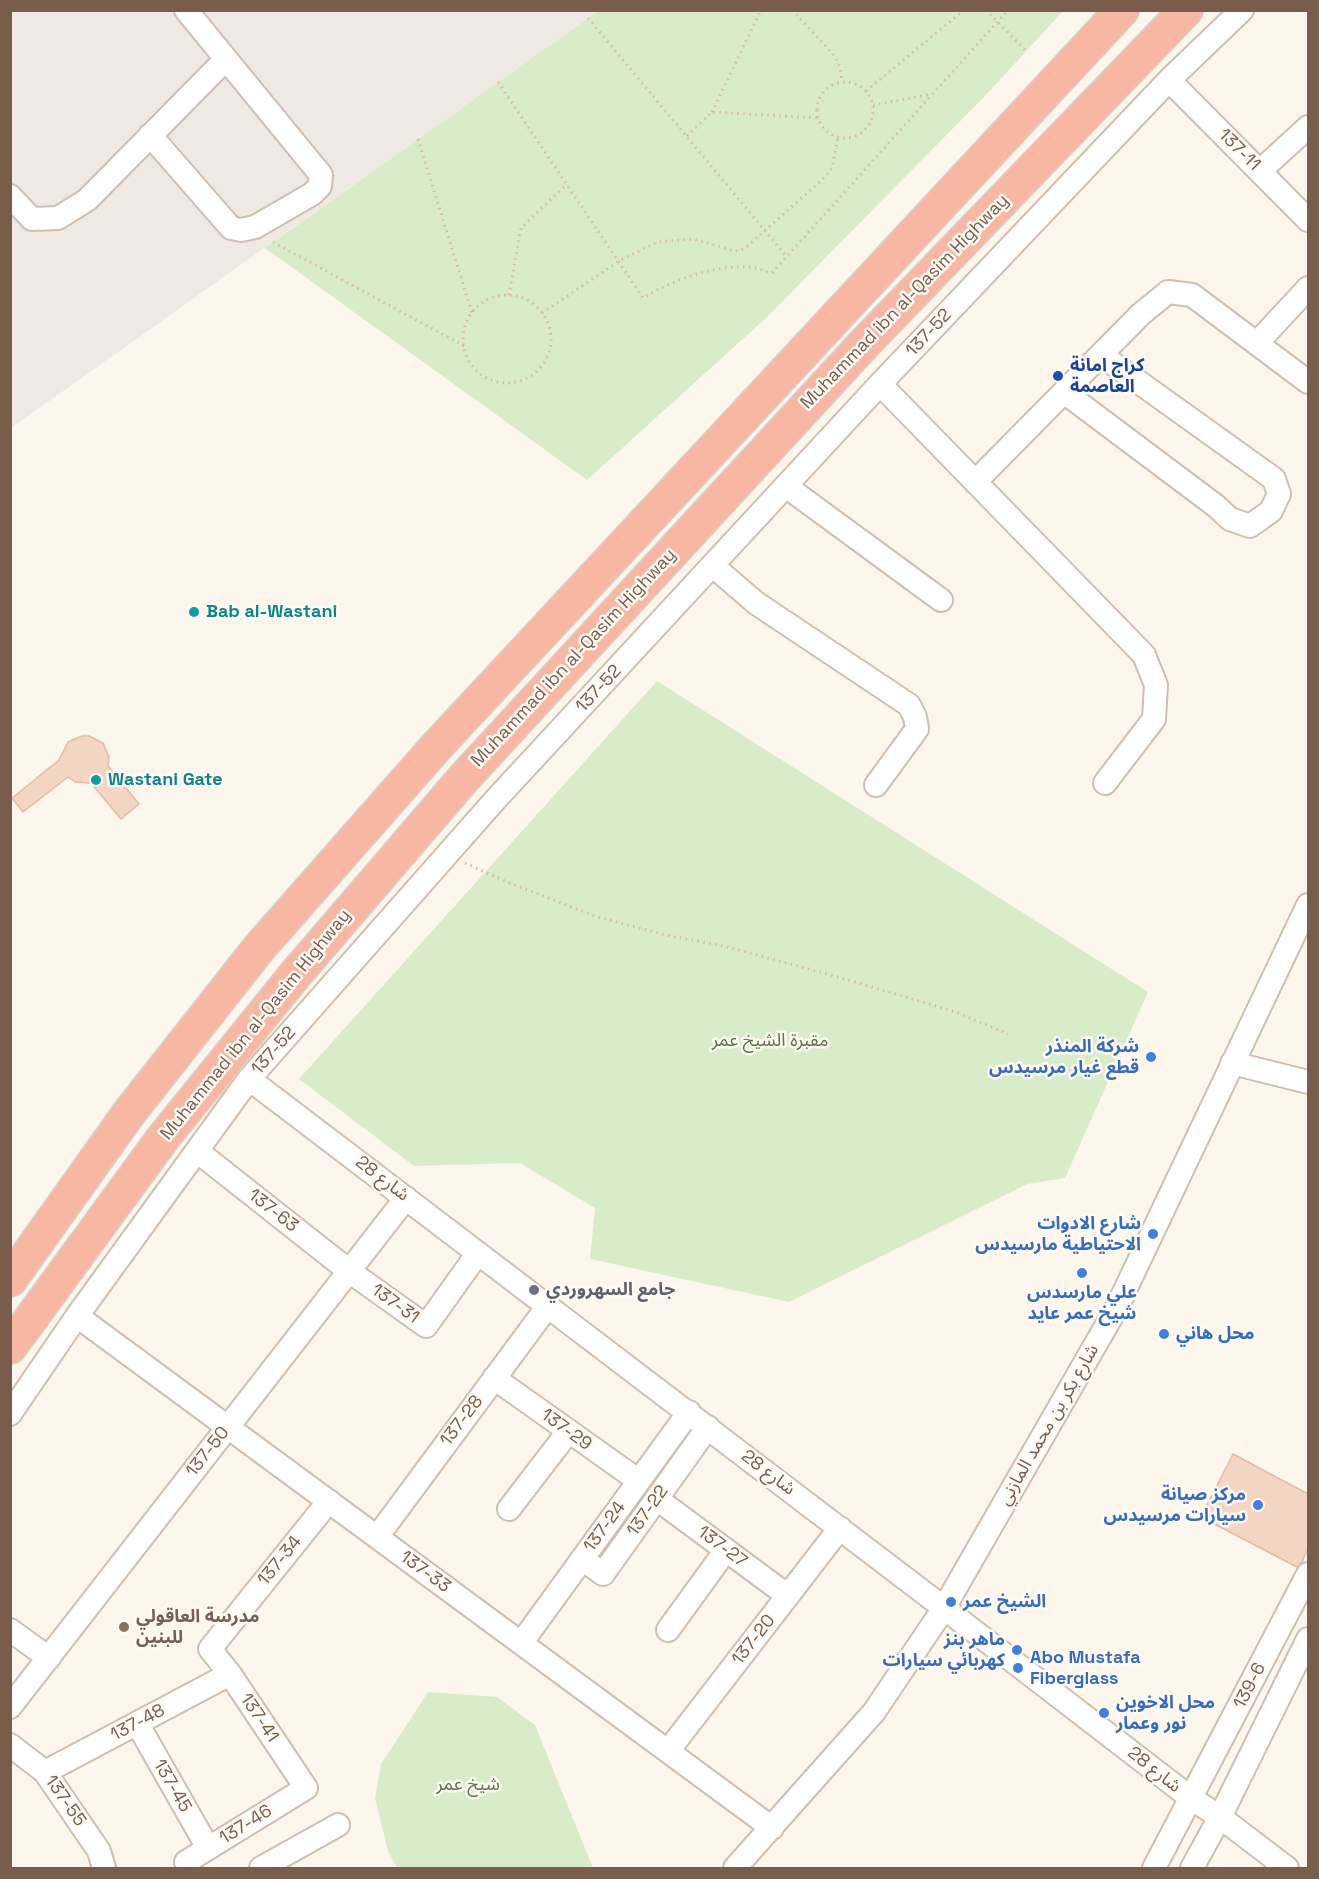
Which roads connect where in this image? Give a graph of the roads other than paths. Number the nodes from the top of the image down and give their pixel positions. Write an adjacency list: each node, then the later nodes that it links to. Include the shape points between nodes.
1 (186, 10): 5 (street)
2 (1122, 10): 32 (highway, Muhammad ibn al-Qasim Highway, via 436,747 267,940 129,1113)
3 (1186, 10): 35 (highway, Muhammad ibn al-Qasim Highway, via 864,344 464,778 294,976 163,1138)
4 (1242, 10): 6 (street, 137-52)
5 (226, 59): 8 (street); 8 (street, via 321,175 320,186 312,194 255,227 231,228)
6 (1169, 80): 9 (street, 137-11); 16 (street, 137-52)
7 (1308, 127): 9 (street)
8 (150, 135): 10 (street, via 87,200 58,218 32,219)
9 (1260, 171): 11 (street, 137-11)
10 (10, 196)
11 (1308, 220)
12 (1308, 288): 13 (street)
13 (1257, 344): 14 (street, via 1192,295 1168,292); 15 (street)
14 (1101, 355): 17 (street); 17 (street, via 1274,478 1279,494 1271,511 1250,526 1230,519)
15 (1308, 382)
16 (880, 384): 18 (street); 19 (street, 137-52)
17 (1064, 392): 18 (street)
18 (975, 482): 22 (street, via 1144,655 1156,685 1154,719)
19 (787, 487): 20 (street, 137-52); 21 (street)
20 (713, 566): 23 (street, via 756,603 909,705 917,729); 26 (street, 137-52, via 496,799)
21 (941, 600)
22 (1105, 783)
23 (876, 784)
24 (1308, 905): 25 (street, شارع بكر بن محمد المازني)
25 (1232, 1064): 27 (street); 52 (street, شارع بكر بن محمد المازني, via 1117,1307)
26 (249, 1079): 28 (street, 137-52); 29 (street, شارع 28)
27 (1308, 1082)
28 (197, 1152): 31 (street, 137-63); 34 (street, 137-52)
29 (406, 1198): 30 (street, شارع 28); 31 (street, 137-50)
30 (478, 1253): 31 (street, 137-31, via 426,1326); 33 (street, شارع 28)
31 (349, 1271): 39 (street, 137-50)
32 (10, 1281)
33 (548, 1306): 36 (street, 137-28); 37 (street, شارع 28)
34 (77, 1316): 38 (street, 137-52); 39 (street, 137-33)
35 (10, 1347)
36 (494, 1378): 41 (street, 137-29); 47 (street, 137-28)
37 (688, 1413): 40 (street, شارع 28); 42 (street, 137-24)
38 (10, 1414)
39 (228, 1427): 44 (street, 137-33); 58 (street, 137-50)
40 (708, 1427): 43 (street, 137-22); 46 (street, شارع 28)
41 (568, 1432): 42 (street, 137-29); 45 (street)
42 (639, 1481): 49 (street, 137-24)
43 (657, 1499): 48 (street, 137-27); 49 (street, 137-22, via 603,1574)
44 (329, 1501): 47 (street, 137-33); 57 (street, 137-34)
45 (509, 1509)
46 (840, 1528): 51 (street, 137-20); 52 (street, شارع 28)
47 (377, 1536): 56 (street, 137-33)
48 (726, 1550): 51 (street, 137-27); 54 (street)
49 (582, 1559): 56 (street, 137-24)
50 (1308, 1574): 66 (street, 139-6)
51 (788, 1596): 63 (street, 137-20)
52 (944, 1608): 66 (street, شارع 28); 69 (street, شارع بكر بن محمد المازني, via 874,1712)
53 (10, 1630): 58 (street)
54 (668, 1630)
55 (1308, 1639): 67 (street, 139-6)
56 (522, 1642): 63 (street, 137-33)
57 (210, 1649): 59 (street, 137-41)
58 (49, 1658): 60 (street, 137-50)
59 (230, 1674): 61 (street, 137-48); 65 (street, 137-41)
60 (10, 1707)
61 (137, 1723): 64 (street, 137-48); 70 (street, 137-45)
62 (10, 1745): 64 (street, 137-55)
63 (668, 1751): 69 (street, 137-33)
64 (45, 1772): 72 (street, 137-55, via 99,1851)
65 (306, 1788): 70 (street, 137-46)
66 (1192, 1799): 67 (street, شارع 28); 75 (street, 139-6)
67 (1220, 1818): 76 (street, 139-6); 77 (street, شارع 28)
68 (338, 1826): 73 (street)
69 (772, 1828): 74 (street, شارع بكر بن محمد المازني)
70 (208, 1848): 71 (street, 137-46)
71 (187, 1865)
72 (104, 1869)
73 (261, 1869)
74 (735, 1869)
75 (1154, 1869)
76 (1192, 1869)
77 (1287, 1869)

